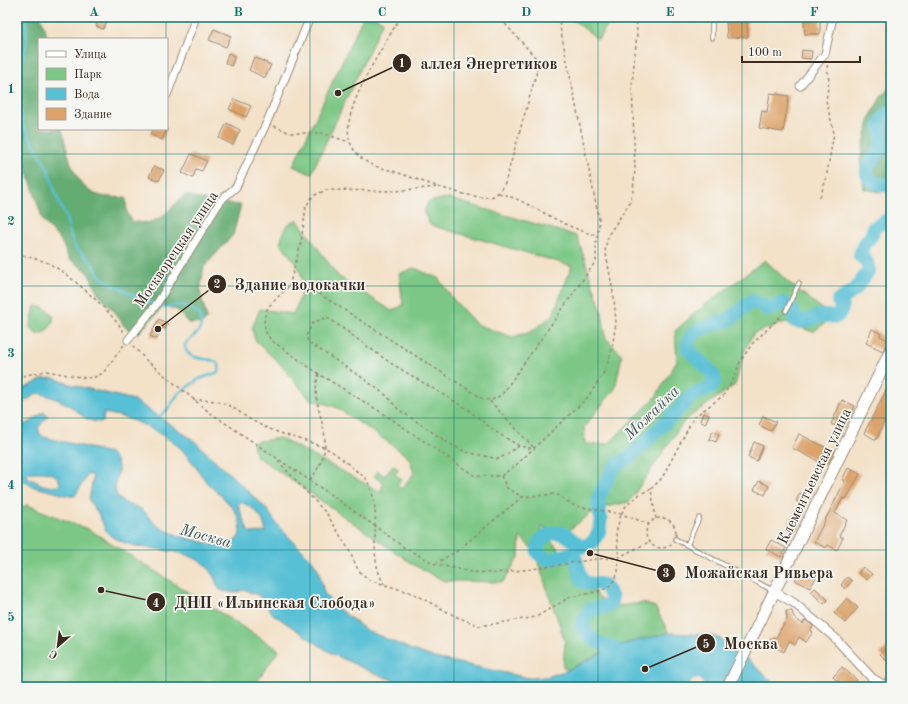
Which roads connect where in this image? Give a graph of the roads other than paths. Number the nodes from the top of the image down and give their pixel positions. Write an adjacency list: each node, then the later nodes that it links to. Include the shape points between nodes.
1 (196, 17): 7 (street)
2 (310, 17): 10 (street, Москворецкая улица, via 267,122 236,187 221,200 156,305)
3 (712, 17): 5 (lane)
4 (833, 17): 6 (street, via 825,54)
5 (712, 38)
6 (800, 86)
7 (168, 93)
8 (799, 283): 9 (lane)
9 (786, 311)
10 (128, 340)
11 (891, 350): 15 (main road, Клементьевская улица)
12 (699, 518): 14 (lane)
13 (675, 539): 14 (lane)
14 (687, 545): 15 (lane)
15 (775, 592): 16 (street, via 794,603 834,637 872,678 882,684); 17 (main road, Клементьевская улица)
16 (891, 685)
17 (728, 687)

